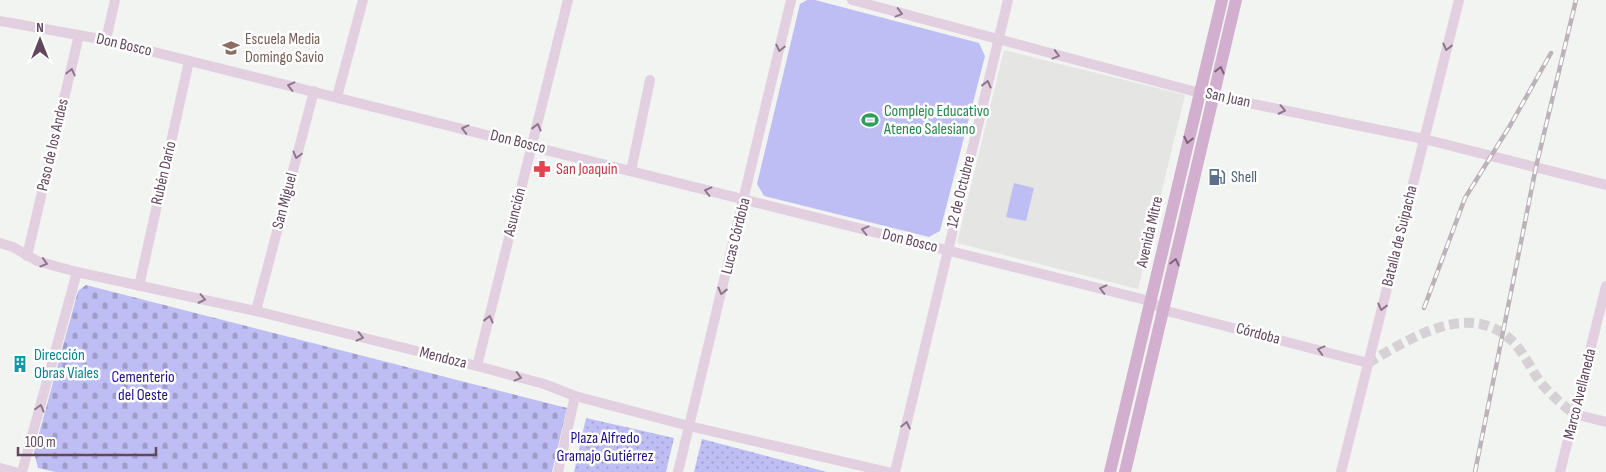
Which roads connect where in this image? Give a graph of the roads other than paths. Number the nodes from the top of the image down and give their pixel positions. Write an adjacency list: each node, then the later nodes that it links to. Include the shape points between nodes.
1 (115, 0): 13 (street)
2 (363, 0): 19 (street)
3 (568, 0): 21 (street, Asunción, one-way to 3)
4 (791, 0): 24 (street, Lucas Córdoba, one-way to 24)
5 (852, 0): 12 (street, San Juan, one-way to 12)
6 (1008, 0): 12 (street, 12 de Octubre)
7 (1222, 0): 17 (main road, Avenida Mitre)
8 (1236, 0): 18 (main road, Avenida Mitre, one-way to 8)
9 (1459, 0): 20 (street, Batalla de Suipacha, one-way to 20)
10 (0, 21): 11 (street, Don Bosco)
11 (79, 35): 13 (street, Don Bosco); 27 (street, Paso de los Andes, one-way to 11)
12 (998, 39): 17 (street, San Juan, one-way to 17); 26 (street, 12 de Octubre, one-way to 12)
13 (106, 40): 14 (street, Don Bosco)
14 (189, 61): 16 (street, Don Bosco, one-way to 14); 29 (street, Rubén Darío)
15 (650, 80): 22 (street)
16 (314, 91): 19 (street, Don Bosco); 33 (street, San Miguel, one-way to 33)
17 (1200, 93): 18 (street, San Juan); 31 (main road, Avenida Mitre, one-way to 31)
18 (1214, 96): 20 (street, San Juan, one-way to 20); 32 (main road, Avenida Mitre, one-way to 18)
19 (337, 97): 21 (street, Don Bosco, one-way to 19)
20 (1424, 139): 23 (street, San Juan); 34 (street, Batalla de Suipacha, one-way to 34)
21 (532, 146): 22 (street, Don Bosco); 35 (street, Asunción, one-way to 21)
22 (631, 171): 24 (street, Don Bosco, one-way to 22)
23 (1606, 185)
24 (744, 200): 26 (street, Don Bosco, one-way to 24); 39 (street, Lucas Córdoba, one-way to 39)
25 (0, 243): 27 (street, Mendoza)
26 (946, 250): 31 (street, Don Bosco, one-way to 26); 46 (street, 12 de Octubre, one-way to 26)
27 (27, 256): 28 (street, Mendoza, one-way to 28)
28 (77, 272): 29 (street, Mendoza); 42 (street, one-way to 28)
29 (139, 286): 33 (street, Mendoza, one-way to 33)
30 (1606, 286): 37 (street, Marco Avellaneda)
31 (1150, 301): 32 (street, Córdoba); 47 (main road, Avenida Mitre)
32 (1163, 310): 34 (street, Córdoba, one-way to 32); 48 (main road, Avenida Mitre)
33 (256, 311): 35 (street, Mendoza, one-way to 35)
34 (1368, 363): 49 (street, Batalla de Suipacha)
35 (477, 366): 36 (street, Mendoza, one-way to 36)
36 (575, 396): 39 (street, Mendoza); 43 (street)
37 (1574, 414): 38 (street); 50 (street, Marco Avellaneda)
38 (1606, 422)
39 (689, 426): 44 (street, Lucas Córdoba); 45 (street, Mendoza)
40 (0, 468): 41 (street)
41 (15, 472)
42 (22, 472)
43 (558, 472)
44 (678, 472)
45 (888, 472)
46 (895, 472)
47 (1110, 472)
48 (1125, 472)
49 (1342, 472)
50 (1560, 472)

